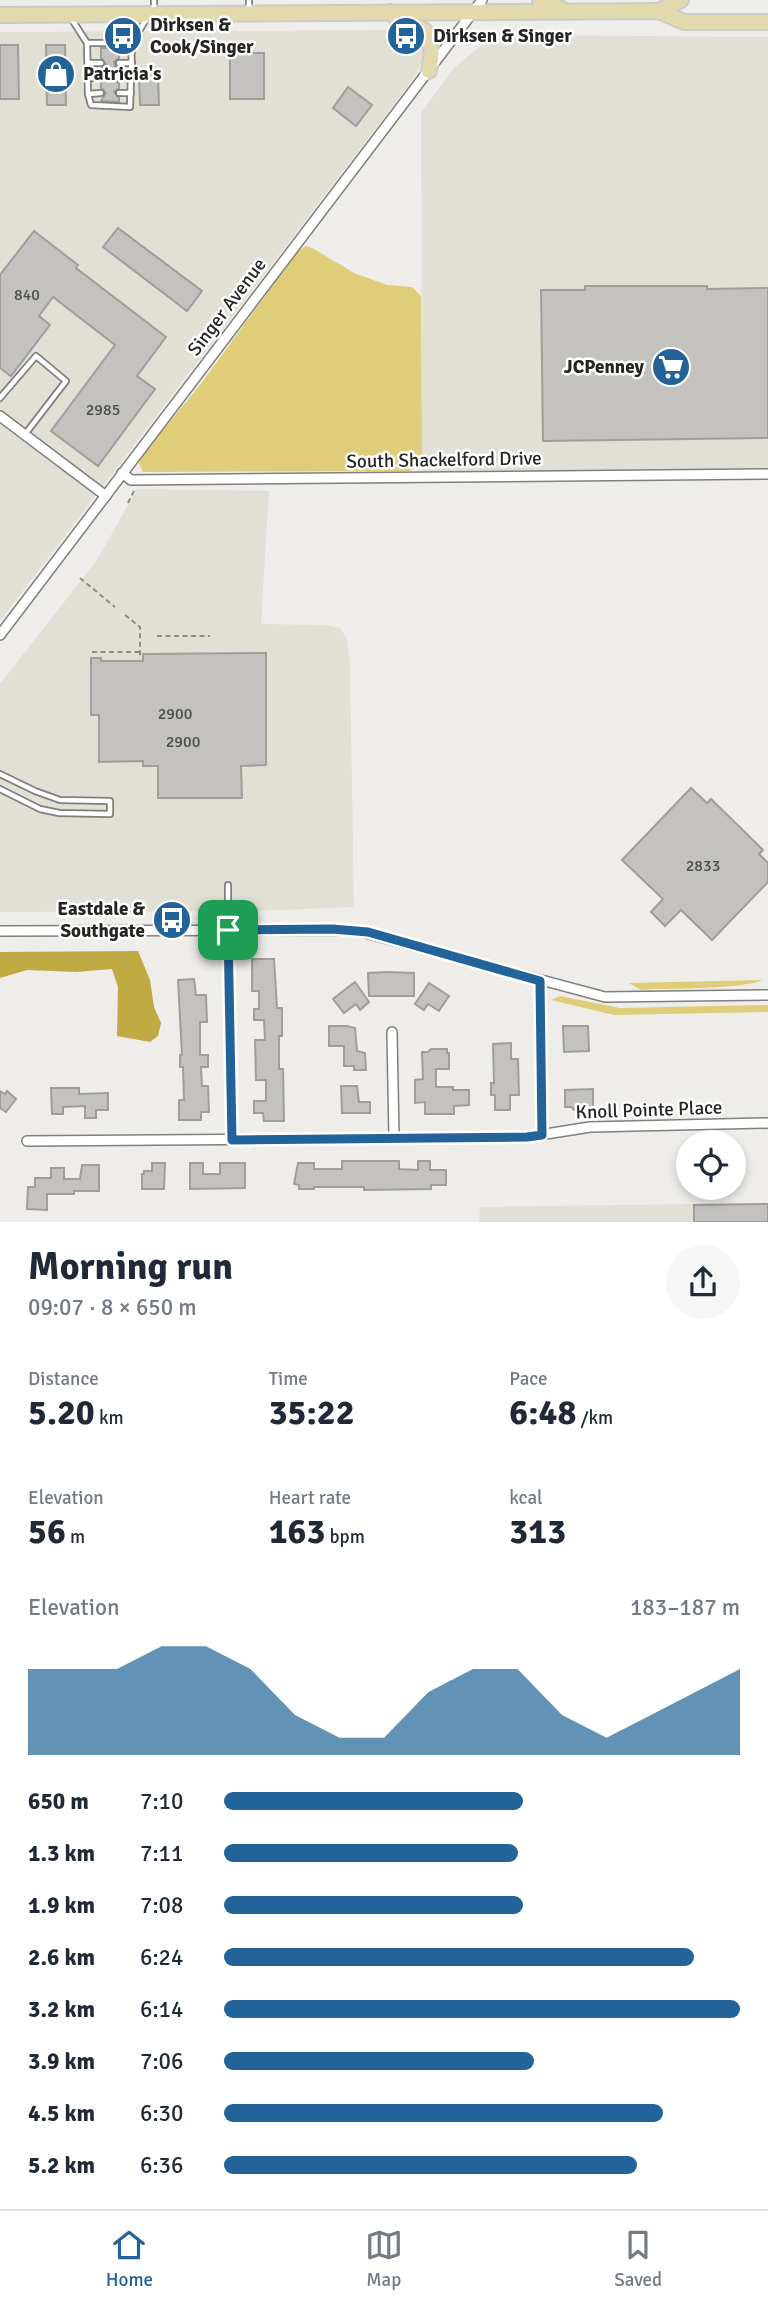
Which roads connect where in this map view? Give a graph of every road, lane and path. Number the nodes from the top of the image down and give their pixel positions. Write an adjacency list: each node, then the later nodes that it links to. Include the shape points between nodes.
1 (540, 0): 9 (main road)
2 (681, 0): 8 (main road)
3 (477, 6): 6 (main road); 9 (main road); 19 (street, Singer Avenue)
4 (249, 7): 5 (main road); 7 (main road)
5 (295, 7): 6 (main road)
6 (388, 8): 19 (main road, via 404,25 415,25 429,35 433,49)
7 (153, 9): 11 (main road); 14 (lane)
8 (659, 11): 9 (main road); 12 (main road, via 684,22)
9 (569, 13)
10 (0, 15): 11 (main road)
11 (69, 15): 13 (lane)
12 (768, 22)
13 (87, 43): 14 (lane); 15 (lane)
14 (132, 43): 18 (lane)
15 (88, 63): 16 (lane); 20 (lane)
16 (101, 63)
17 (119, 63): 18 (lane)
18 (132, 63): 23 (lane)
19 (429, 71): 31 (street, Singer Avenue)
20 (88, 78): 21 (lane); 27 (lane)
21 (101, 78)
22 (119, 78): 23 (lane)
23 (131, 78): 26 (lane)
24 (101, 93): 27 (lane)
25 (119, 93): 26 (lane)
26 (131, 93): 27 (lane, via 130,107 91,105)
27 (88, 94)
28 (0, 398): 30 (lane, via 36,356 66,381)
29 (0, 416): 30 (street)
30 (25, 434): 34 (street)
31 (122, 473): 32 (street, South Shackelford Drive, via 131,480); 34 (street, Singer Avenue)
32 (768, 474)
33 (136, 488): 35 (path)
34 (106, 496): 39 (street, Singer Avenue)
35 (128, 503)
36 (80, 579): 37 (path)
37 (115, 607)
38 (125, 615): 41 (path, via 140,627)
39 (0, 635)
40 (210, 635): 43 (path)
41 (140, 636): 42 (path); 45 (path)
42 (145, 636)
43 (157, 636)
44 (92, 652): 45 (path)
45 (140, 652): 46 (path)
46 (140, 659)
47 (0, 774): 48 (lane, via 60,800 110,801 110,814 40,809)
48 (0, 789)
49 (228, 885): 50 (lane)
50 (228, 930): 51 (street); 52 (street, via 368,932); 58 (street)
51 (0, 931)
52 (540, 981): 53 (street, via 618,998); 56 (street)
53 (768, 995)
54 (392, 1032): 57 (street)
55 (768, 1123): 56 (street, Knoll Pointe Place, via 598,1126)
56 (542, 1135): 57 (street, Knoll Pointe Place)
57 (394, 1138): 58 (street, Knoll Pointe Place)
58 (232, 1140): 59 (street, Knoll Pointe Place)
59 (27, 1141)

